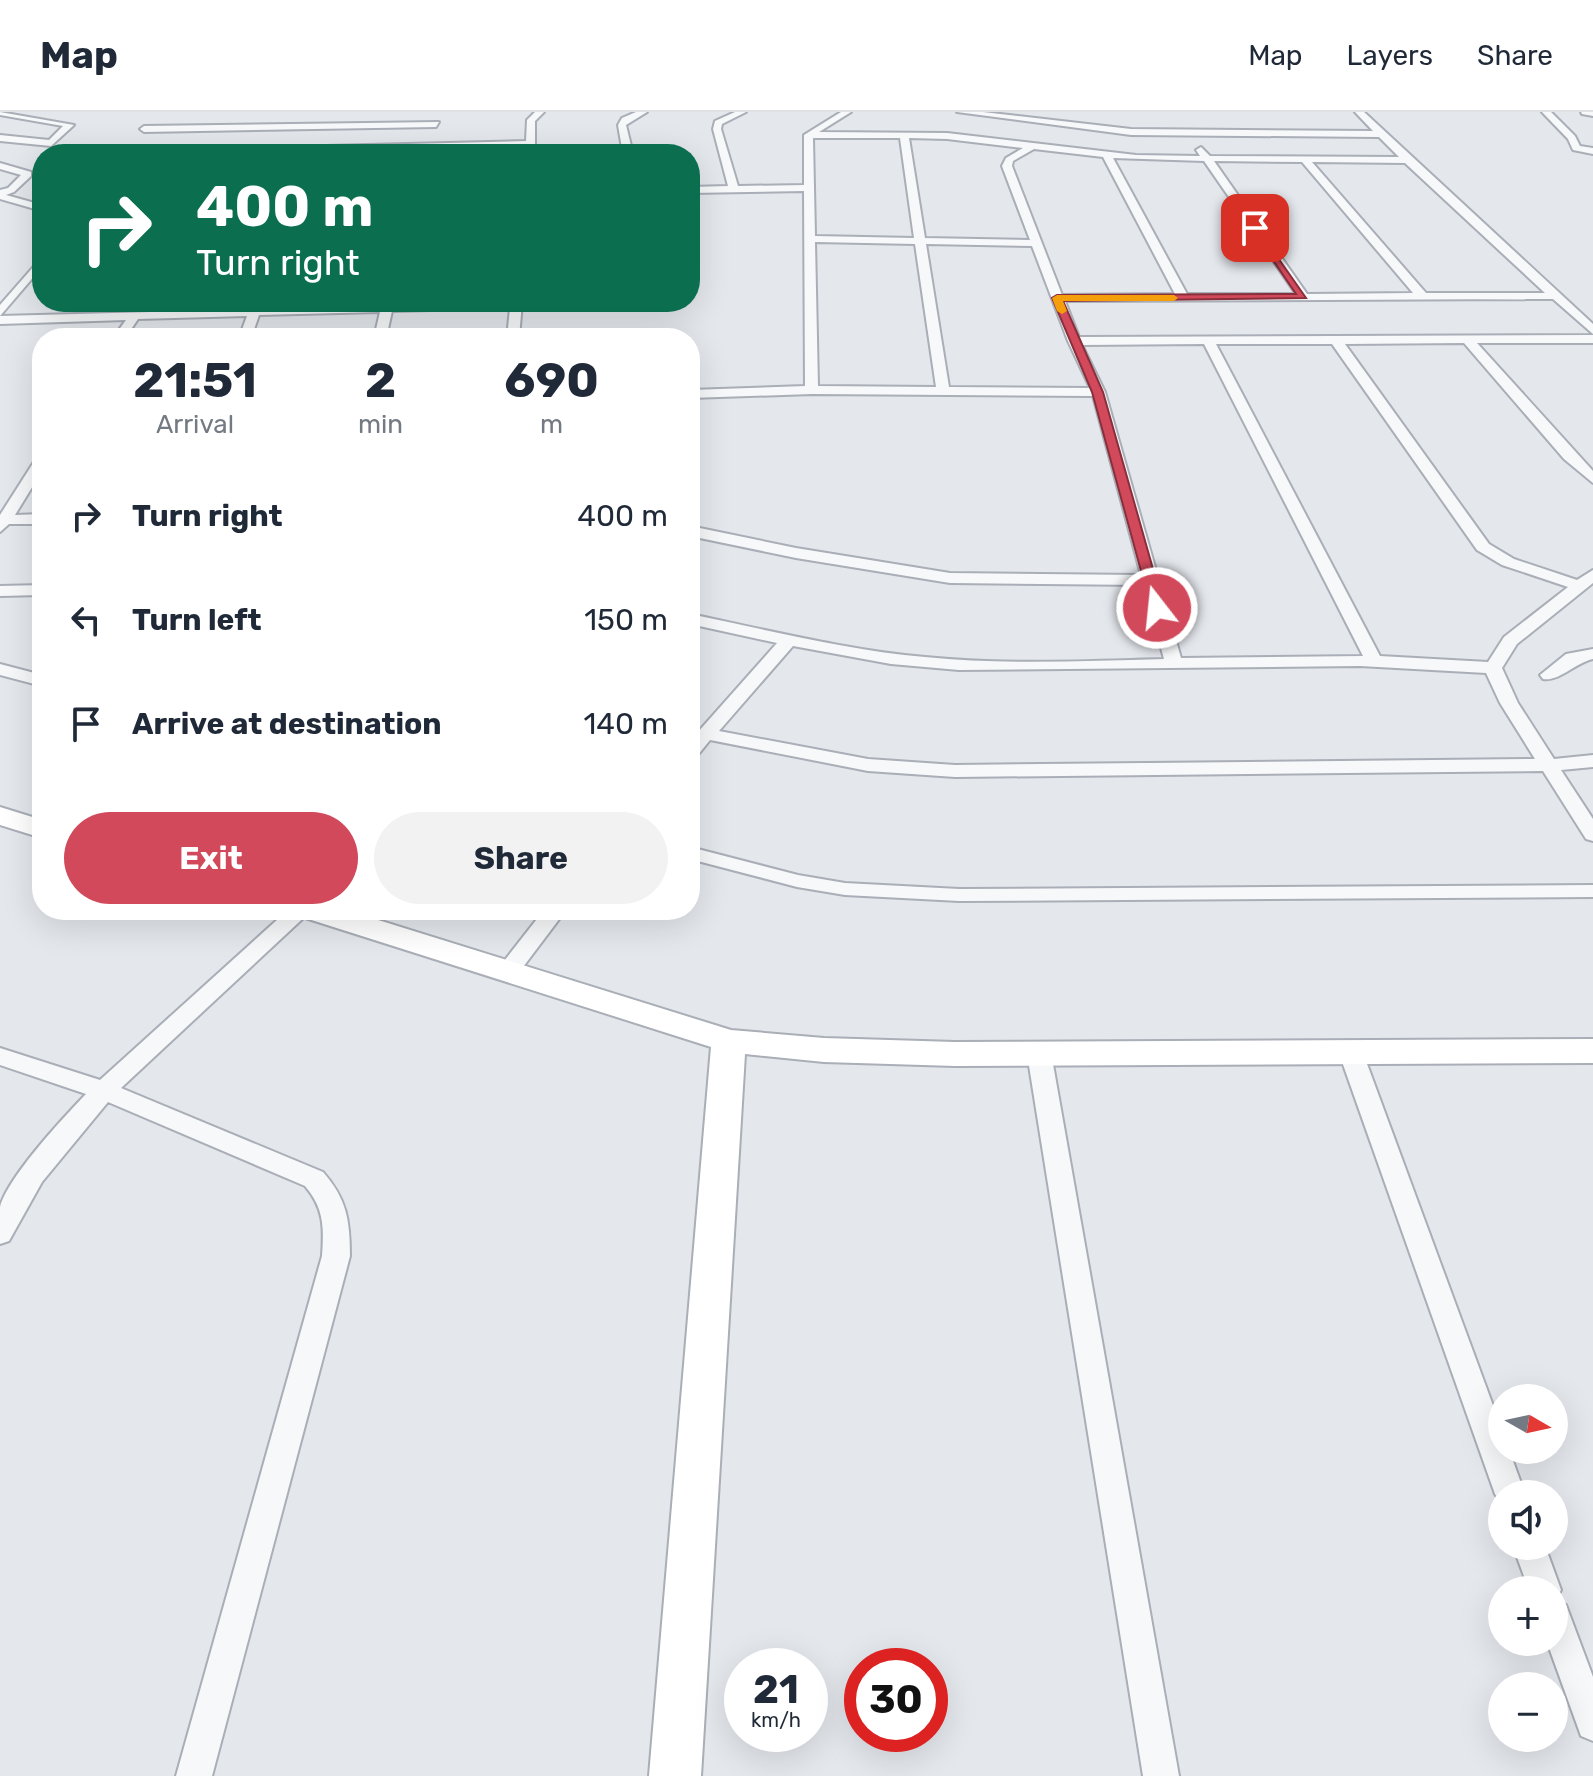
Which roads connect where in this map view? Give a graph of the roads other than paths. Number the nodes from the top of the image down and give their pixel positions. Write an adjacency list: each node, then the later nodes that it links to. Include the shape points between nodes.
1 (0, 112): 19 (street, via 70,125 51,143)
2 (349, 112): 13 (street)
3 (540, 112): 22 (street, via 531,120)
4 (643, 112): 23 (street, via 622,125)
5 (742, 112): 32 (street, via 718,123 717,129)
6 (847, 112): 17 (street)
7 (961, 112): 15 (street)
8 (1359, 112): 16 (street)
9 (1546, 112): 25 (street, via 1576,148)
10 (1585, 112): 11 (street)
11 (1593, 113)
12 (152, 120): 14 (street)
13 (341, 124): 14 (street); 21 (street, via 438,119)
14 (144, 129): 20 (street)
15 (1187, 134): 16 (street); 27 (street)
16 (1380, 134): 29 (street)
17 (808, 135): 18 (street); 31 (street)
18 (904, 135): 24 (street); 37 (street)
19 (0, 138)
20 (134, 144)
21 (432, 144)
22 (531, 144)
23 (626, 144)
24 (1032, 146): 26 (street); 38 (street, via 1007,163)
25 (1593, 151)
26 (1107, 156): 27 (street); 46 (street)
27 (1208, 159): 28 (street); 42 (street)
28 (1305, 160): 29 (street); 43 (street)
29 (1407, 160): 44 (street)
30 (0, 166): 34 (street, via 28,174)
31 (811, 188): 32 (street); 36 (street)
32 (734, 189): 33 (street)
33 (700, 190)
34 (0, 194): 35 (street)
35 (32, 205)
36 (808, 239): 37 (street); 58 (street)
37 (919, 240): 38 (street); 59 (street)
38 (1035, 243): 45 (street)
39 (32, 273): 40 (street)
40 (27, 279): 41 (street); 48 (street)
41 (32, 279)
42 (1303, 296): 43 (street); 46 (street)
43 (1422, 296): 44 (street)
44 (1554, 296): 53 (street)
45 (1057, 298): 46 (street); 56 (street)
46 (1183, 298)
47 (254, 312): 49 (street); 52 (street)
48 (0, 313)
49 (134, 316): 50 (street); 51 (street)
50 (0, 320)
51 (126, 328)
52 (248, 328)
53 (1592, 330): 55 (street)
54 (1336, 340): 55 (street); 57 (street); 68 (street, via 1483,547 1508,562)
55 (1468, 340): 63 (street)
56 (1074, 341): 57 (street); 60 (street)
57 (1208, 341): 74 (street)
58 (812, 390): 59 (street); 61 (street)
59 (943, 390): 60 (street)
60 (1098, 392): 67 (street)
61 (700, 394)
62 (32, 476): 65 (street)
63 (1593, 479)
64 (32, 520): 65 (street)
65 (2, 524)
66 (700, 533): 67 (street, via 950,578)
67 (1149, 580): 75 (street)
68 (1586, 580): 76 (street, via 1510,641)
69 (32, 590): 70 (street)
70 (0, 591)
71 (700, 621): 72 (street)
72 (789, 640): 75 (street, via 897,660 959,665); 82 (street)
73 (1593, 654): 78 (street, via 1572,658)
74 (1374, 661): 75 (street); 76 (street)
75 (1174, 663)
76 (1493, 668): 85 (street)
77 (0, 669): 79 (street)
78 (1549, 675)
79 (23, 676): 80 (street); 81 (street)
80 (32, 678)
81 (0, 690)
82 (707, 734): 83 (street); 85 (street, via 854,763 920,769)
83 (700, 741)
84 (1593, 761): 85 (street)
85 (1547, 765): 88 (street)
86 (0, 816): 87 (street)
87 (32, 826)
88 (1593, 835)
89 (700, 856): 90 (street, via 845,889 947,894)
90 (1593, 891)
91 (290, 920): 100 (street)
92 (346, 920): 94 (street)
93 (547, 920): 94 (street)
94 (509, 970): 95 (street)
95 (729, 1041): 97 (street, via 875,1052); 106 (street)
96 (1593, 1051): 98 (street)
97 (1039, 1053): 98 (street); 107 (street)
98 (1351, 1053): 102 (street)
99 (0, 1056): 100 (street)
100 (102, 1090): 101 (street, via 40,1163); 105 (street, via 314,1179 332,1199 337,1225 336,1256)
101 (0, 1234)
102 (1505, 1480)
103 (1568, 1655): 104 (street)
104 (1593, 1724)
105 (194, 1776)
106 (675, 1776)
107 (1161, 1776)

